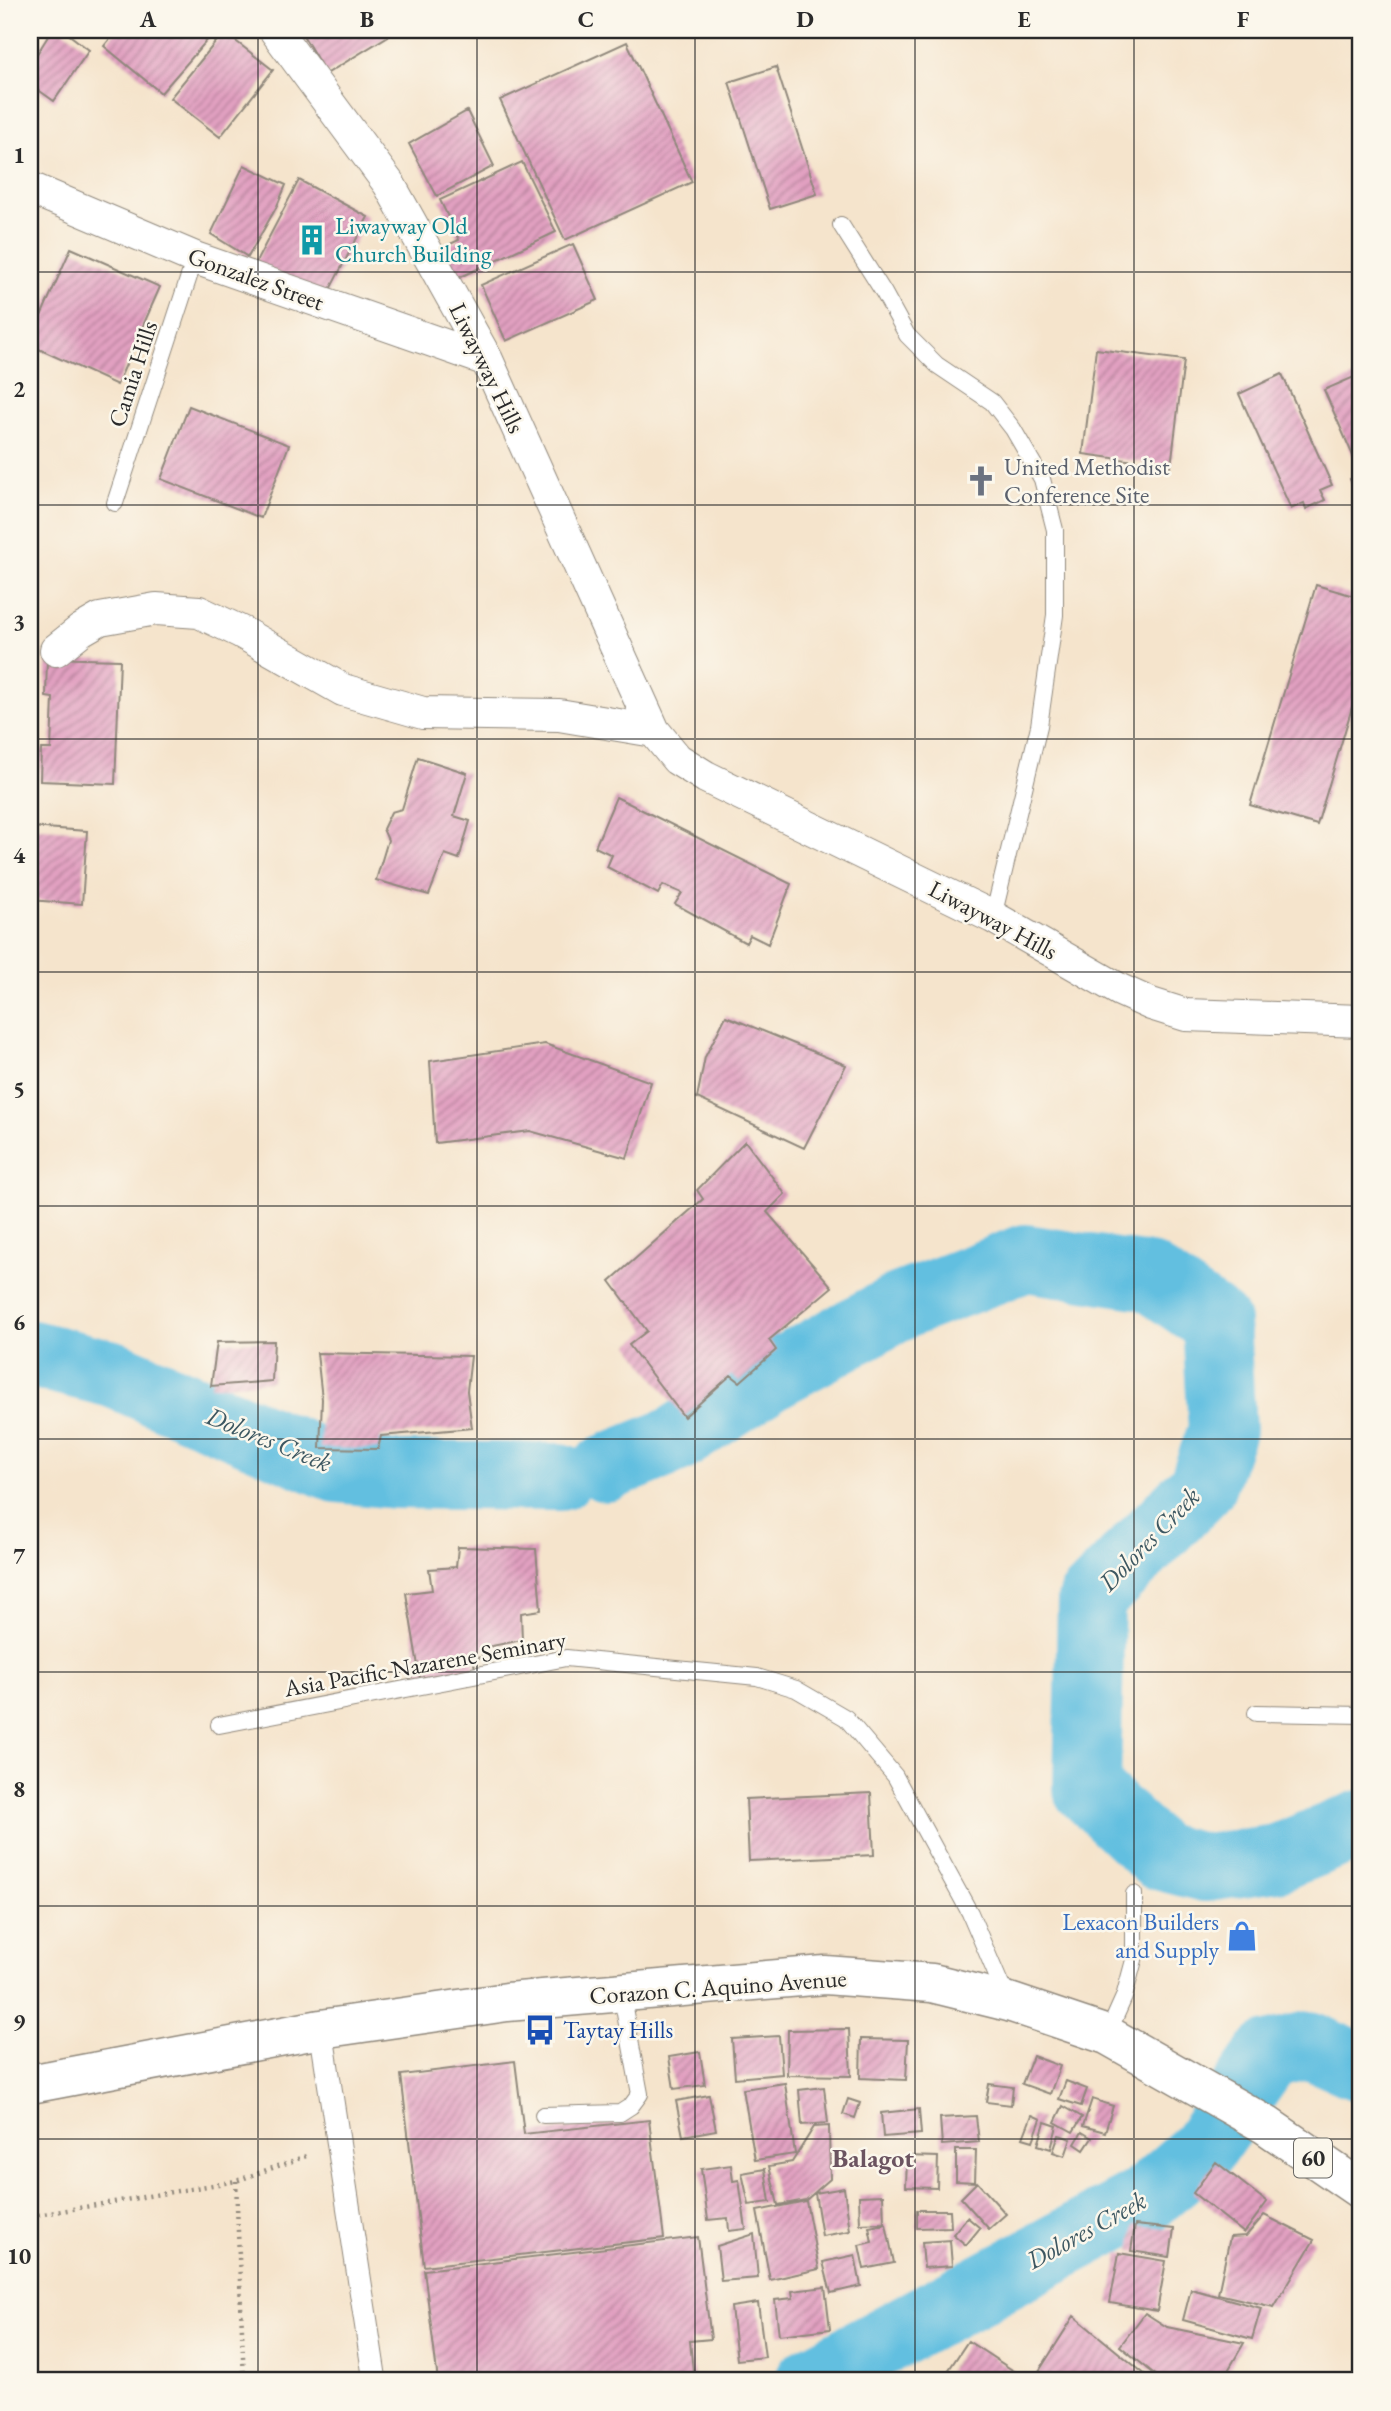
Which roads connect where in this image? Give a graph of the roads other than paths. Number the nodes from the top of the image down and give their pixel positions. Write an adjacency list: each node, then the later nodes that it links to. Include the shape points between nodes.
1 (275, 30): 5 (street, Liwayway Hills, via 389,184)
2 (30, 188): 4 (street, Gonzalez Street)
3 (841, 225): 9 (lane, via 907,335 937,366 992,402 1013,429 1042,479 1055,530 1055,615 1039,726)
4 (195, 258): 5 (street, Gonzalez Street); 6 (lane, Camia Hills)
5 (487, 360): 8 (street, Liwayway Hills)
6 (115, 503)
7 (56, 650): 8 (street, via 100,619 156,609 199,612 343,690 423,713 559,715)
8 (654, 731): 9 (street, Liwayway Hills, via 677,759 706,777)
9 (993, 917): 10 (street, Liwayway Hills, via 1120,990 1186,1015)
10 (1361, 1021)
11 (1256, 1713): 12 (lane)
12 (1361, 1715)
13 (219, 1725): 16 (lane, Asia Pacific Nazarene Seminary, via 566,1658 757,1677 796,1689 846,1718 895,1776 970,1913)
14 (1134, 1894): 18 (lane, via 1134,1959)
15 (621, 1992): 16 (main road, Corazon C. Aquino Avenue / 60, via 825,1975 932,1983); 17 (main road, Corazon C. Aquino Avenue / 60, via 507,2001); 20 (lane, via 640,2094 620,2113)
16 (1009, 2002): 18 (main road, Corazon C. Aquino Avenue / 60)
17 (321, 2029): 19 (main road, Corazon C. Aquino Avenue / 60); 22 (street)
18 (1107, 2035): 21 (main road, Corazon C. Aquino Avenue / 60, via 1266,2125)
19 (30, 2084)
20 (543, 2115)
21 (1361, 2190)
22 (375, 2381)

